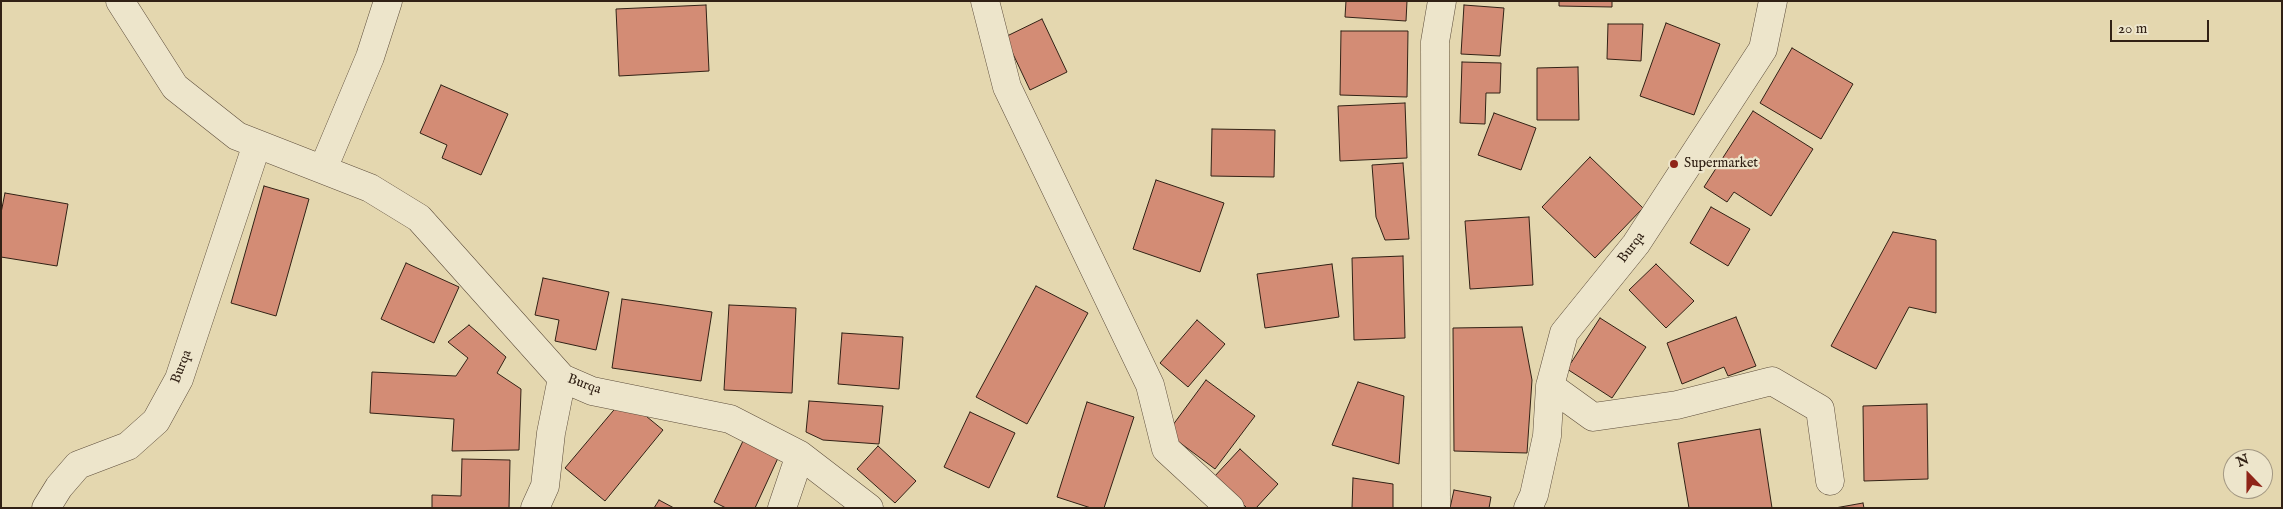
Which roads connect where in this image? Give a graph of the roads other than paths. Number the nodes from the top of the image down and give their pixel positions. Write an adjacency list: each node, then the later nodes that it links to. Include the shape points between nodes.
1 (120, 1): 6 (street, Burqa, via 174,87 237,136)
2 (388, 1): 7 (street, via 370,57)
3 (986, 1): 16 (street, via 1007,87 1150,385 1166,449)
4 (1442, 1): 17 (street, via 1435,42)
5 (1772, 1): 9 (street, Burqa, via 1763,49 1636,244 1564,333)
6 (257, 144): 7 (street, Burqa); 12 (street, Burqa, via 180,379 156,421 128,446 78,465)
7 (323, 169): 8 (street, Burqa, via 370,188 418,218)
8 (562, 378): 10 (street, Burqa, via 592,391 730,419); 13 (street, via 545,486)
9 (1550, 386): 11 (street, via 1593,417 1677,405 1772,381 1820,408); 18 (street, Burqa, via 1547,436)
10 (800, 455): 14 (street); 15 (street, Burqa)
11 (1830, 481)
12 (46, 508)
13 (535, 508)
14 (782, 508)
15 (869, 508)
16 (1230, 508)
17 (1436, 508)
18 (1528, 508)

